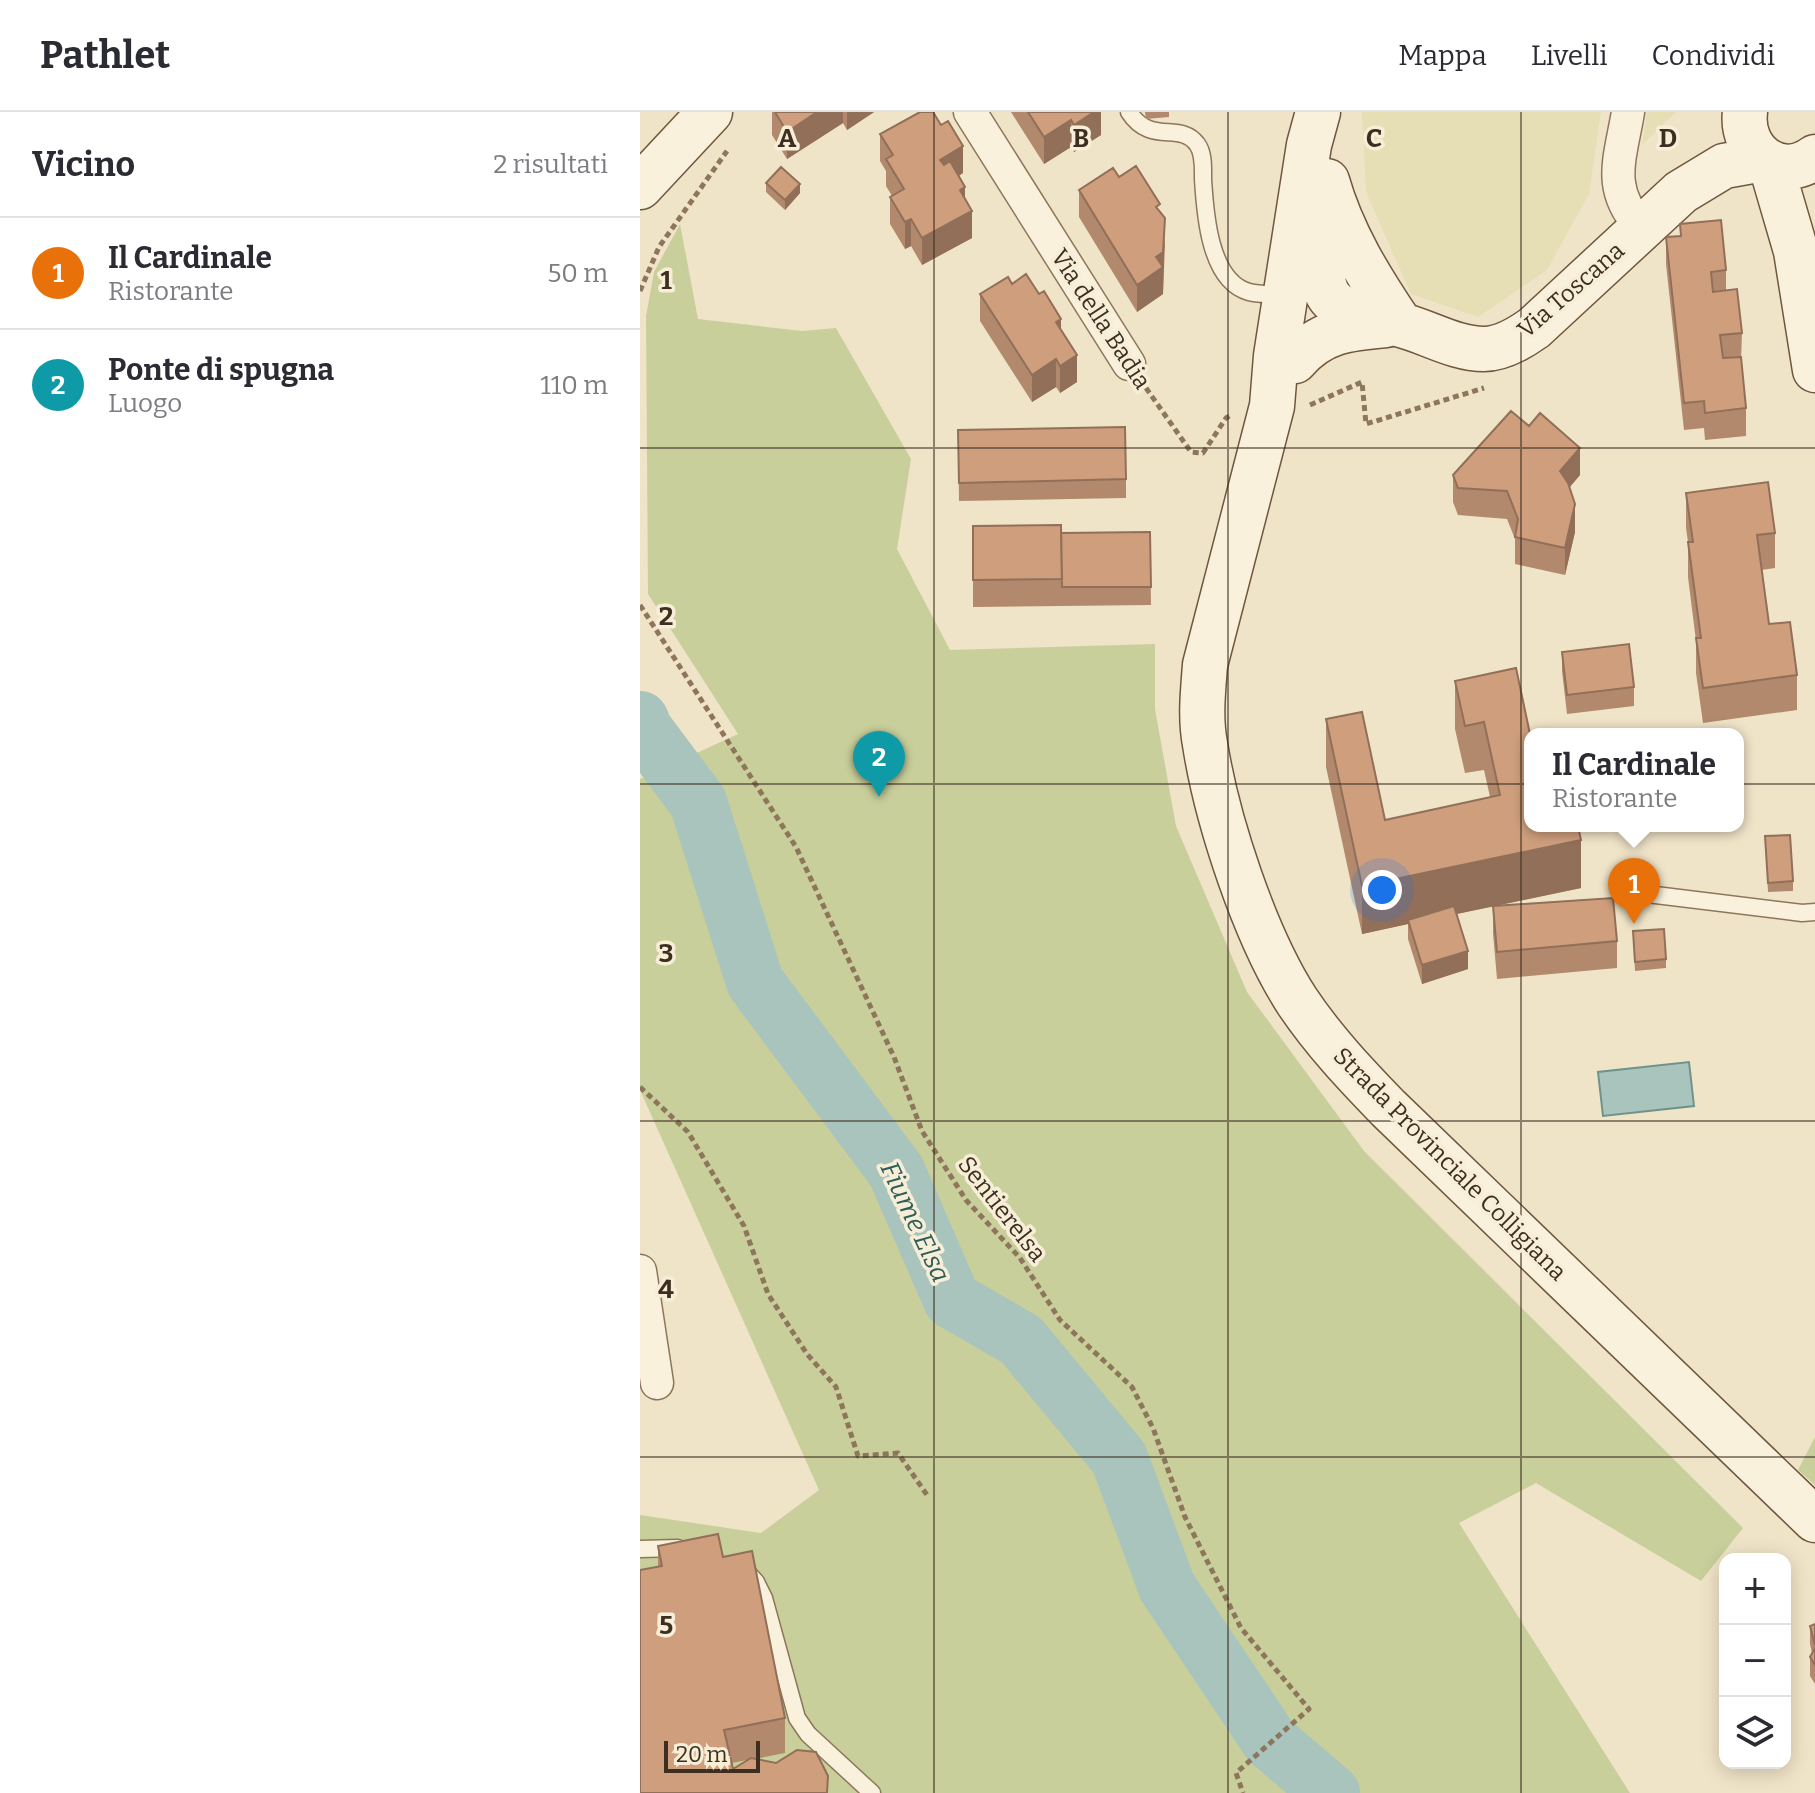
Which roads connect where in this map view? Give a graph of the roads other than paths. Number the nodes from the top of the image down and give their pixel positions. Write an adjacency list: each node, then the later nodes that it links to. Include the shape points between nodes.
1 (970, 112): 15 (street, Via della Badia)
2 (1129, 112): 12 (lane, via 1148,130 1185,134 1199,146 1207,227 1231,282 1250,293)
3 (1628, 112): 11 (street, via 1618,184 1627,212)
4 (1733, 112): 10 (main road, Via Toscana)
5 (1745, 112): 8 (main road, via 1746,137)
6 (709, 127): 9 (main road)
7 (1320, 138): 12 (main road, Strada Provinciale Colligiana); 13 (main road, via 1336,213)
8 (1797, 161): 10 (main road, Via Toscana, via 1724,166); 16 (main road, via 1796,251)
9 (640, 187)
10 (1681, 192): 11 (main road, Via Toscana)
11 (1641, 227): 13 (main road, Via Toscana, via 1534,328 1507,344 1467,347)
12 (1309, 290): 13 (main road, Via Toscana, via 1332,268); 14 (main road, Strada Provinciale Colligiana); 17 (main road, Strada Provinciale Colligiana, via 1276,356)
13 (1401, 325): 14 (main road, Via Toscana, via 1335,332 1315,341)
14 (1295, 361): 17 (main road, Strada Provinciale Colligiana)
15 (1129, 364)
16 (1815, 370)
17 (1273, 407): 22 (main road, Strada Provinciale Colligiana, via 1212,628 1202,707 1225,828 1277,964 1310,1019 1369,1088)
18 (1631, 892): 19 (lane)
19 (1811, 916)
20 (640, 1271): 21 (street)
21 (657, 1383)
22 (1815, 1520)
23 (640, 1549): 24 (lane)
24 (698, 1551)
25 (729, 1561): 26 (lane, via 752,1576 764,1598 799,1723)
26 (872, 1793)

